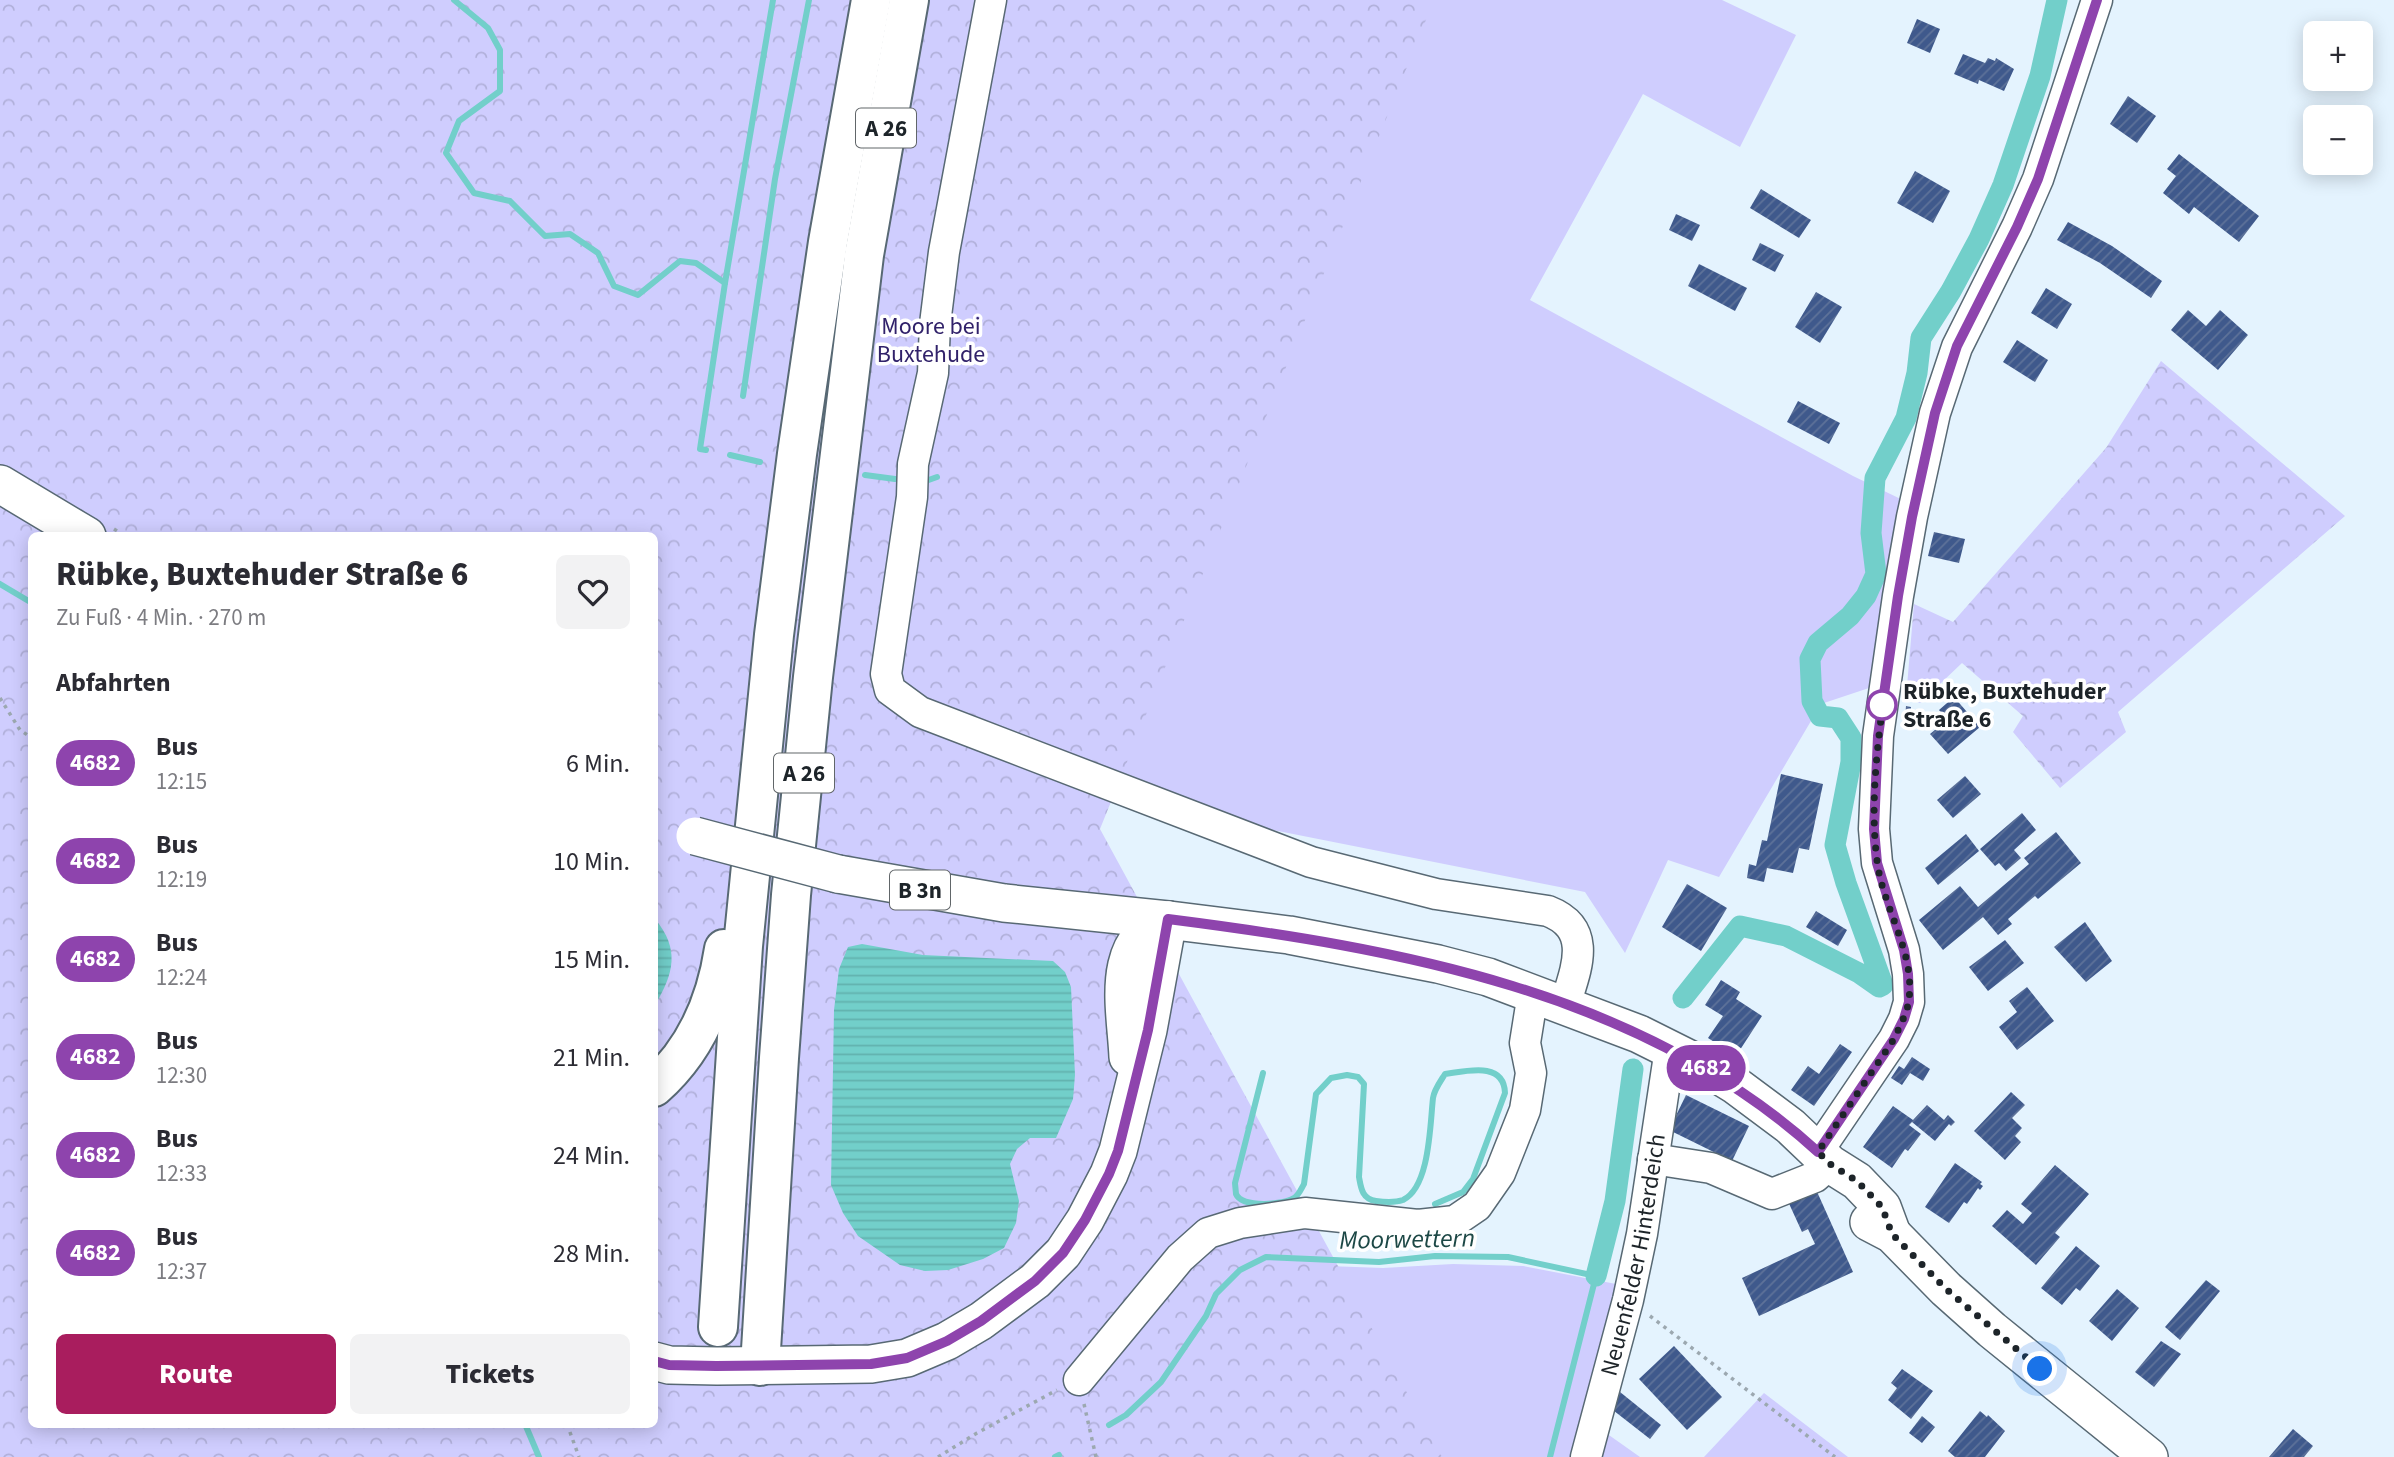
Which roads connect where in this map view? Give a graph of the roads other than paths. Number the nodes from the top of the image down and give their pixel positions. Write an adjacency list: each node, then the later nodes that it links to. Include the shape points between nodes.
1 (871, 0): 5 (highway, A 26, via 828,242 787,398)
2 (909, 0): 20 (highway, A 26, via 864,255 813,677 791,895)
3 (991, 0): 12 (street, via 944,252 933,373 913,464 886,674 890,690 920,712 1311,862 1436,894 1562,916 1576,935 1576,969)
4 (2097, 0): 16 (street, via 2038,179 1957,346 1935,413 1898,596 1878,736 1877,863 1904,950 1909,1002 1894,1039)
5 (787, 468): 14 (highway, via 753,652 719,980 692,1042); 18 (highway, A 26, via 746,911)
6 (0, 484): 7 (main road)
7 (81, 532)
8 (695, 836): 9 (main road, B 3n, bridge, via 838,874)
9 (1071, 911): 10 (main road); 11 (main road, via 1107,948)
10 (1168, 919): 11 (main road, via 1146,932 1131,949); 12 (main road, via 1289,935 1438,964); 15 (main road, via 1148,1030)
11 (1125, 982): 15 (main road)
12 (1549, 999): 13 (main road); 21 (street, via 1525,1043 1531,1073 1525,1110 1500,1173 1477,1206 1455,1221 1431,1224 1305,1213 1208,1233 1180,1258)
13 (1654, 1041): 16 (main road, via 1735,1085); 17 (street, Neuenfelder Hinterdeich)
14 (658, 1083)
15 (1130, 1096): 20 (main road, via 1118,1151 1085,1220 1051,1267 1011,1299 947,1341 907,1358 871,1364)
16 (1824, 1158): 17 (street, via 1815,1177 1772,1194 1711,1168); 23 (main road, via 1857,1181 1882,1207 1892,1234 1946,1289)
17 (1653, 1159): 22 (street, Neuenfelder Hinterdeich, via 1628,1300)
18 (718, 1327)
19 (658, 1362): 20 (main road)
20 (760, 1366)
21 (1079, 1380)
22 (1586, 1457)
23 (2149, 1457)

